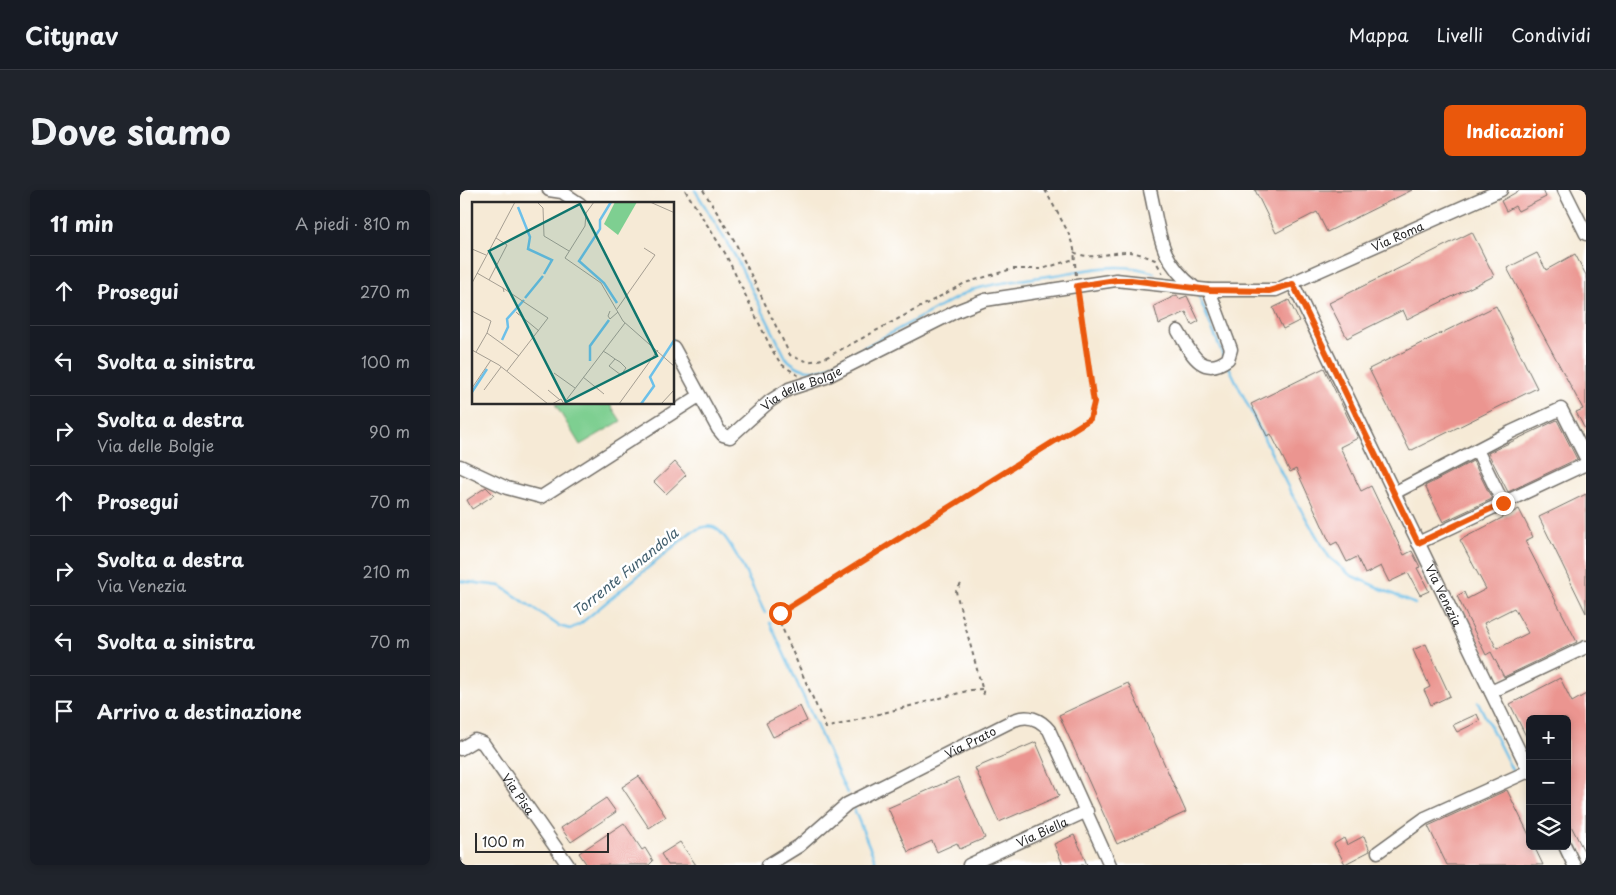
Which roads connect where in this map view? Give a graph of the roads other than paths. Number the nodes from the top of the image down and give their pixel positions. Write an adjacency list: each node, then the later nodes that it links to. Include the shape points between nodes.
1 (549, 190): 5 (street, via 562,192)
2 (1150, 190): 8 (street, via 1166,257 1177,274)
3 (1502, 190): 7 (street, Via Roma)
4 (1567, 193): 6 (street)
5 (577, 202)
6 (1586, 234)
7 (1293, 284): 9 (street, Via Roma, via 1269,291); 17 (street, Via Venezia)
8 (1195, 288): 9 (street, Via delle Bolgie); 12 (street, Via delle Bolgie, via 1116,280 1077,283 985,300 826,377 789,389 770,401 730,437 723,435)
9 (1210, 290): 10 (street, via 1229,342 1231,353 1228,359 1210,366 1203,364 1194,358)
10 (1178, 331)
11 (675, 350): 12 (street)
12 (699, 396): 16 (street, via 541,497 507,488)
13 (1477, 450): 14 (street, via 1561,409); 17 (street); 18 (street)
14 (1586, 458)
15 (1586, 464): 18 (street)
16 (460, 466)
17 (1394, 493): 19 (street, Via Venezia)
18 (1503, 503): 19 (street)
19 (1418, 543): 21 (street, Via Venezia)
20 (1586, 647): 21 (street)
21 (1490, 692): 23 (street, Via Venezia)
22 (460, 750): 28 (street, Via Pisa, via 474,740 483,743)
23 (1526, 766)
24 (1526, 773): 27 (street, via 1425,818)
25 (1087, 811): 29 (street, Via Prato, via 1049,730 1033,718 1019,718 847,804 799,846); 30 (street, Via Biella); 31 (street, Via Prato)
26 (1567, 850): 32 (street)
27 (1378, 852)
28 (568, 865)
29 (768, 865)
30 (969, 865)
31 (1110, 865)
32 (1574, 865)

